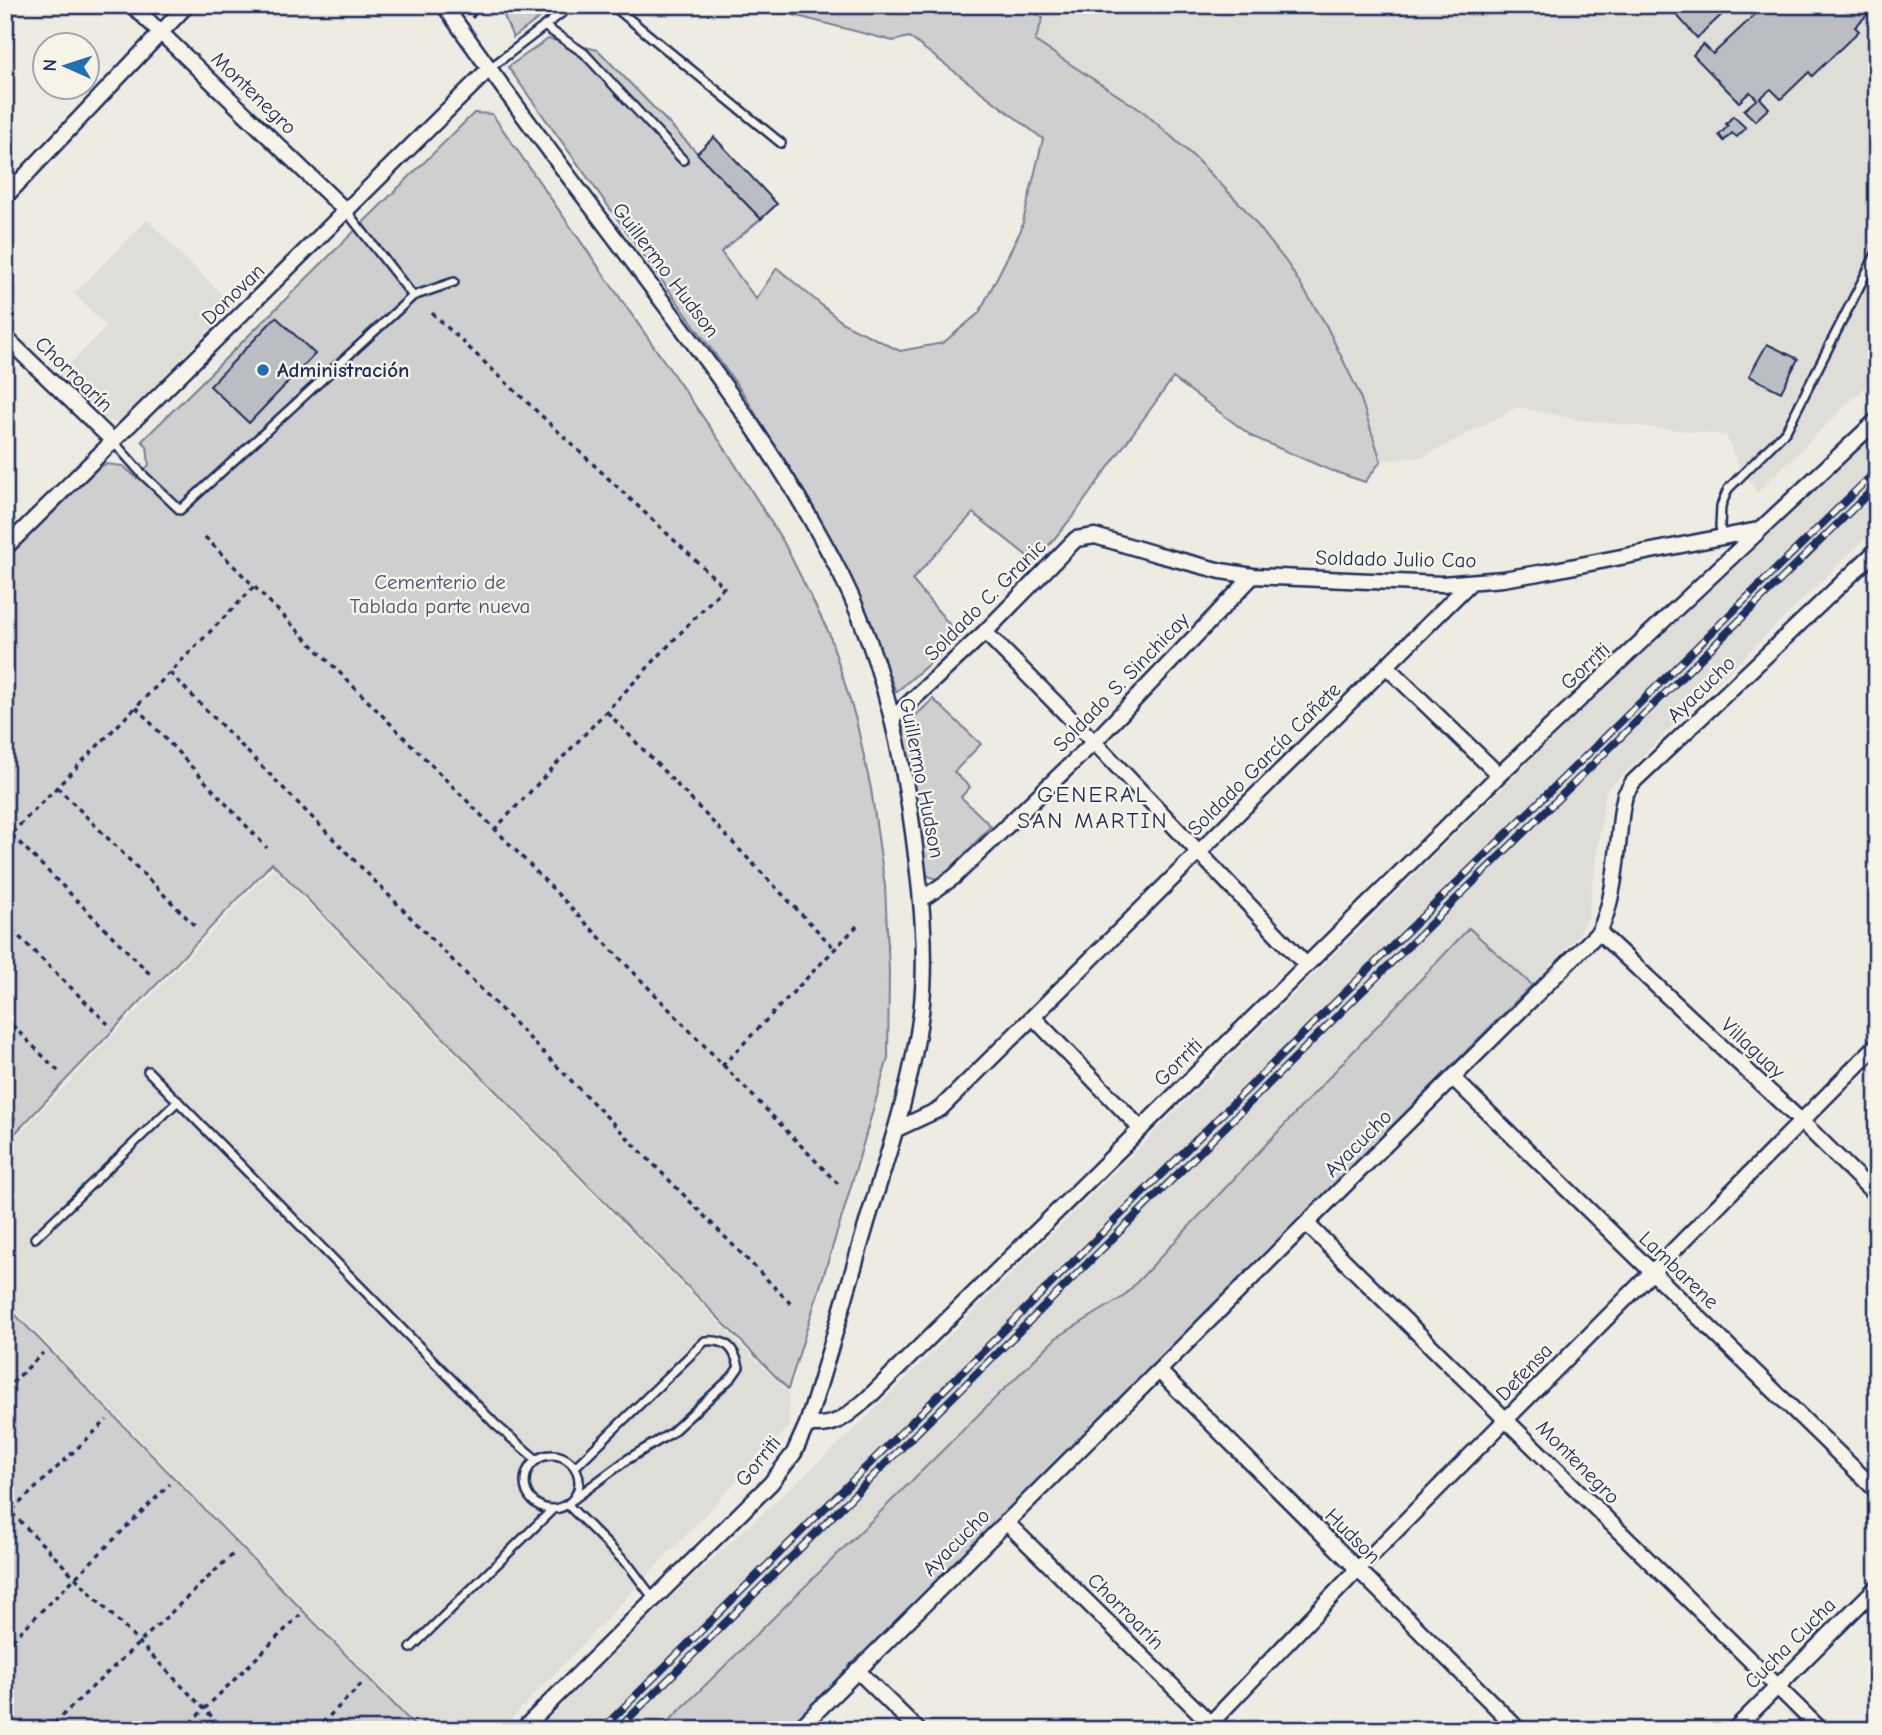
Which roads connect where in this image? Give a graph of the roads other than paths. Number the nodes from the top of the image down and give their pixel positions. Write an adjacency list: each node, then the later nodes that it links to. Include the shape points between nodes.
1 (132, 5): 7 (street, Montenegro)
2 (187, 5): 7 (street)
3 (444, 5): 8 (street, Guillermo Hudson)
4 (572, 5): 6 (lane)
5 (612, 5): 9 (lane)
6 (544, 26): 8 (lane); 10 (lane, via 584,53)
7 (162, 33): 11 (street); 12 (street, Montenegro)
8 (489, 69): 12 (street, Donovan); 28 (street, Guillermo Hudson, via 726,386 801,504 842,576)
9 (781, 143)
10 (683, 160)
11 (5, 197)
12 (347, 212): 15 (lane); 18 (street, Donovan)
13 (1877, 252): 20 (lane, via 1786,431 1728,489 1721,506)
14 (454, 282): 15 (lane)
15 (413, 296): 18 (lane, via 180,510)
16 (5, 337): 18 (street, Chorroarín)
17 (1877, 420): 19 (street, Gorriti)
18 (113, 441): 22 (street, Donovan)
19 (1759, 530): 20 (street, Soldado Julio Cao); 30 (street, Gorriti)
20 (1722, 537): 25 (street, Soldado Julio Cao)
21 (1076, 539): 24 (street, Soldado Julio Cao, via 1096,536); 26 (street, Soldado C. Granic)
22 (5, 548)
23 (1877, 550): 33 (street, Ayacucho, via 1633,782 1625,795 1609,901)
24 (1252, 576): 25 (street, Soldado Julio Cao, via 1400,584); 29 (street, Soldado S. Sinchicay)
25 (1471, 582): 27 (street, Soldado García Cañete)
26 (985, 632): 28 (street, Soldado C. Granic); 29 (street)
27 (1387, 667): 30 (street); 31 (street, Soldado García Cañete)
28 (893, 718): 32 (street, Guillermo Hudson)
29 (1094, 741): 31 (street); 32 (street, Soldado S. Sinchicay, via 954,877)
30 (1499, 775): 34 (street, Gorriti)
31 (1199, 853): 34 (street); 35 (street, Soldado García Cañete)
32 (922, 899): 41 (street, Guillermo Hudson, via 921,1010)
33 (1599, 932): 38 (street, Ayacucho); 40 (street, Villaguay)
34 (1305, 964): 42 (street, Gorriti)
35 (1034, 1018): 41 (street, Soldado García Cañete, via 940,1109); 42 (street)
36 (1877, 1045): 40 (street, Defensa)
37 (148, 1071): 39 (lane)
38 (1453, 1078): 44 (street, Ayacucho); 46 (street, Lambarene)
39 (178, 1101): 45 (lane); 50 (lane, via 464,1394)
40 (1802, 1122): 43 (street, Villaguay); 46 (street, Defensa)
41 (897, 1129): 49 (street, Guillermo Hudson)
42 (1141, 1129): 49 (street, Gorriti, via 867,1399 822,1427)
43 (1877, 1196)
44 (1307, 1224): 47 (street, Ayacucho); 48 (street, Montenegro)
45 (35, 1238)
46 (1651, 1272): 48 (street, Defensa); 52 (street, Lambarene)
47 (1159, 1371): 55 (street, Ayacucho); 56 (street, Hudson)
48 (1506, 1421): 56 (street, Defensa); 61 (street, Montenegro)
49 (807, 1423): 58 (street, Gorriti, via 794,1453 771,1483)
50 (537, 1460): 51 (lane, via 562,1456); 54 (lane, via 527,1473 526,1490 536,1504)
51 (575, 1467): 53 (lane, via 580,1483); 53 (lane, via 705,1341 726,1342 736,1354 739,1367 732,1377 671,1433)
52 (1877, 1491)
53 (571, 1502): 54 (lane); 58 (lane)
54 (552, 1510): 59 (lane)
55 (1006, 1522): 60 (street, Ayacucho); 62 (street, Chorroarín)
56 (1357, 1570): 62 (street, Defensa); 66 (street, Hudson)
57 (1877, 1587): 61 (street, Cucha Cucha)
58 (654, 1599): 63 (street, Gorriti)
59 (411, 1648)
60 (857, 1670): 64 (street, Ayacucho); 65 (street)
61 (1776, 1686): 67 (street, Cucha Cucha); 68 (street, Montenegro)
62 (1210, 1728)
63 (522, 1730)
64 (798, 1730)
65 (918, 1730)
66 (1518, 1730)
67 (1734, 1730)
68 (1821, 1730)

